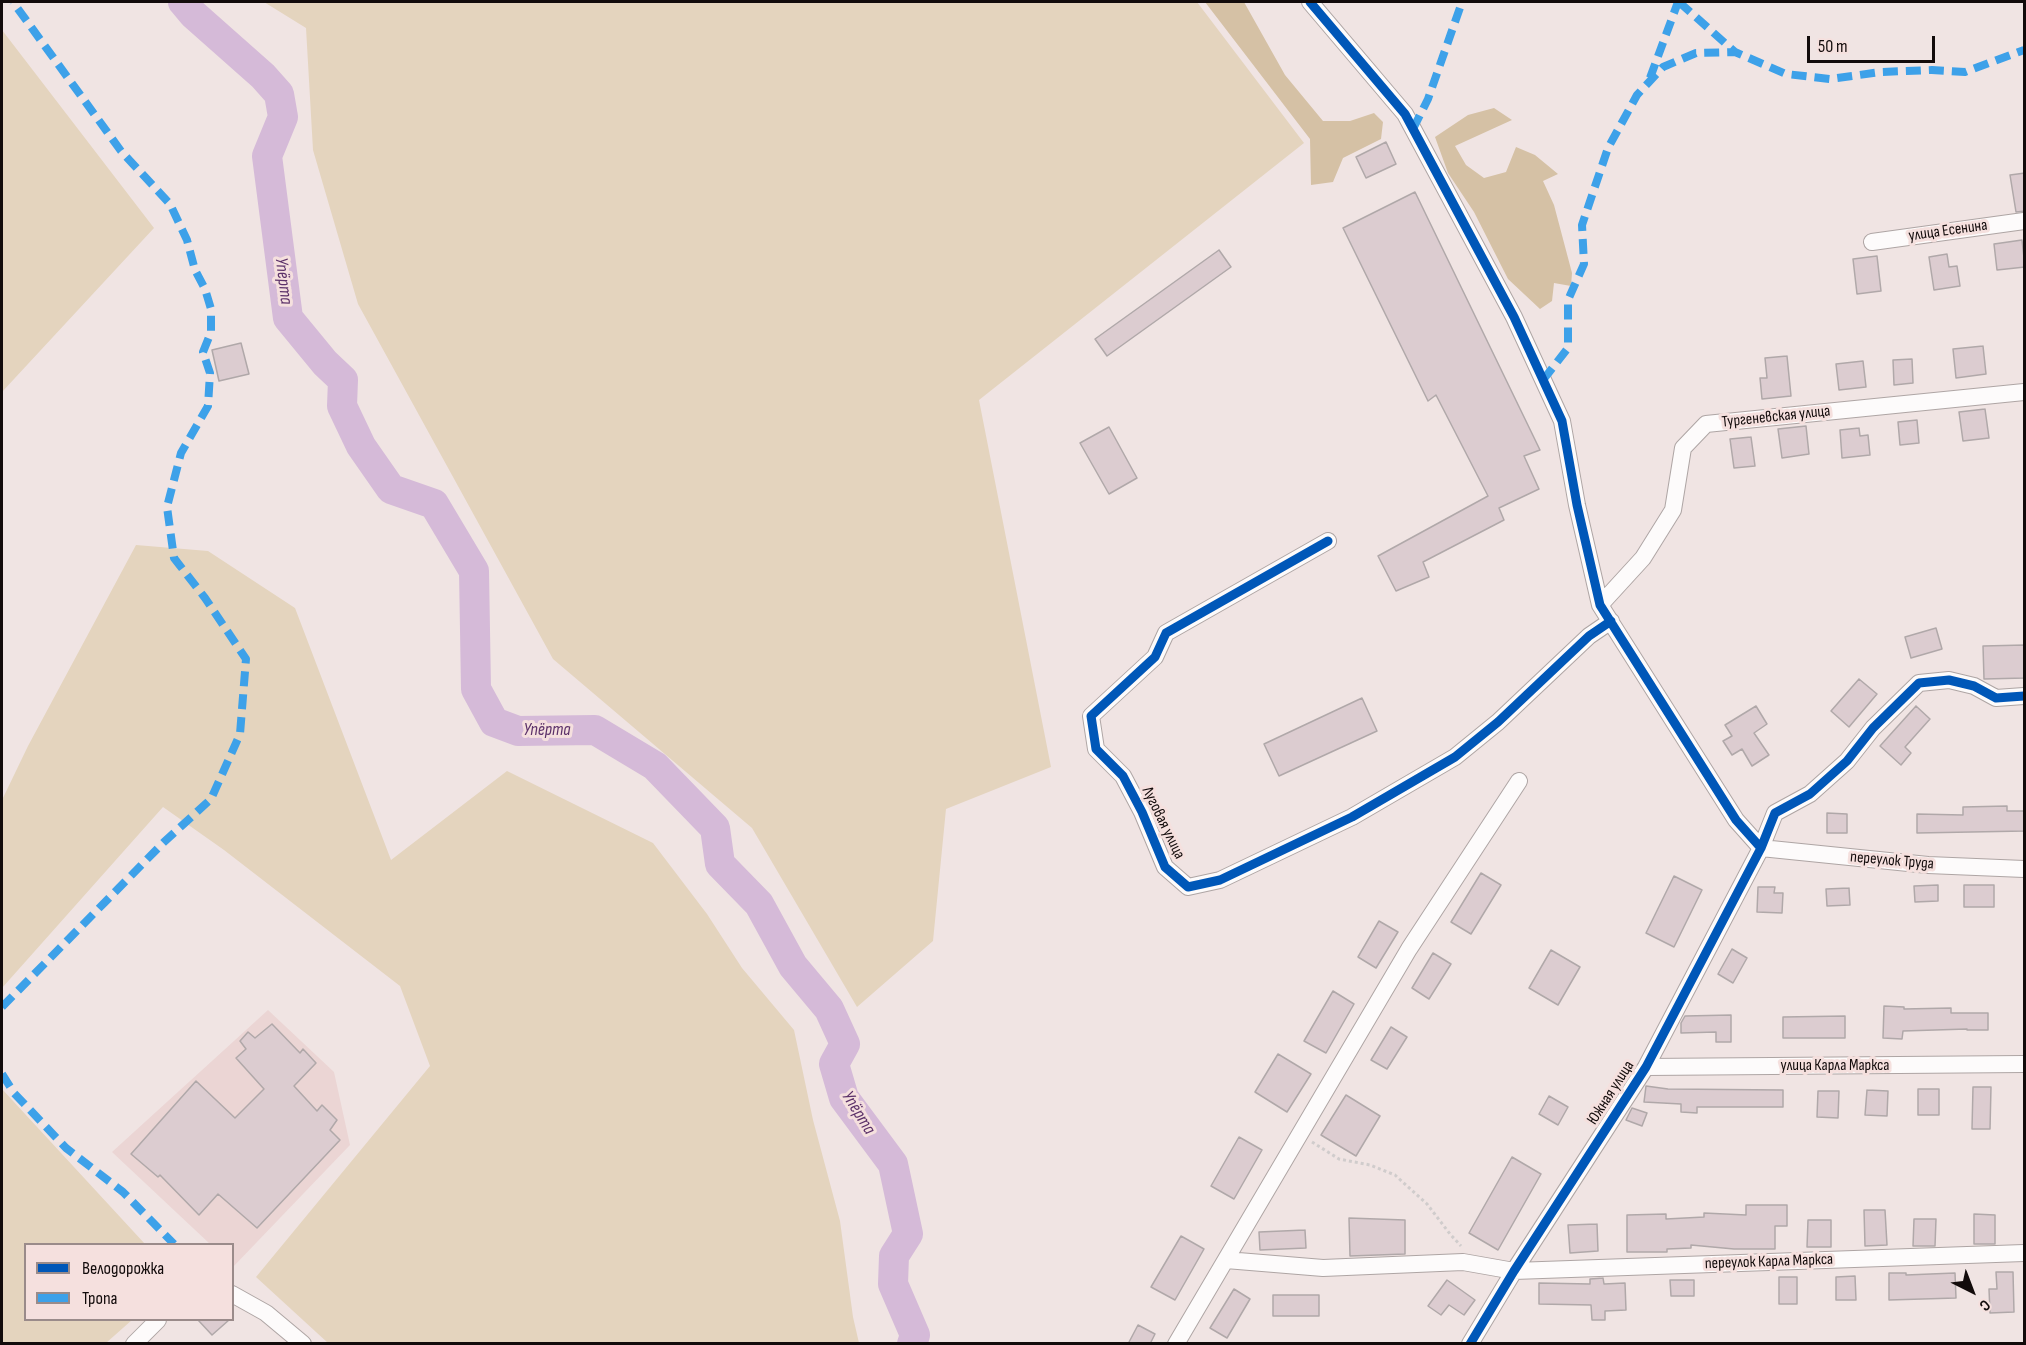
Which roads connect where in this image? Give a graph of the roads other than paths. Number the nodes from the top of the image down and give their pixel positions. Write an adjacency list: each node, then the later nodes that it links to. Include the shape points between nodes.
1 (1310, 2): 6 (street, via 1405,114 1514,317 1562,421)
2 (2025, 220): 3 (street, улица Есенина)
3 (1872, 242)
4 (2025, 392): 6 (street, Тургеневская улица, via 1706,424 1683,448 1673,510 1643,558)
5 (1328, 541): 7 (street, Луговая улица, via 1166,633 1155,657 1091,716 1096,749 1123,776 1165,867 1188,887 1220,880 1352,817 1455,757 1589,636)
6 (1600, 605): 7 (street)
7 (1611, 621): 10 (street, via 1736,820)
8 (2025, 696): 10 (street, Южная улица, via 1996,698 1974,686 1949,680 1919,683 1873,728 1847,761 1810,794 1775,813)
9 (1519, 781): 15 (street, via 1409,949)
10 (1761, 848): 11 (street, переулок Труда, via 1928,865); 13 (street, Южная улица)
11 (2025, 869)
12 (2025, 1064): 13 (street, улица Карла Маркса)
13 (1646, 1067): 16 (street, Южная улица)
14 (2025, 1253): 16 (street, переулок Карла Маркса)
15 (1226, 1260): 16 (street, переулок Карла Маркса, via 1323,1268 1464,1262); 21 (street)
16 (1514, 1270): 22 (street, Южная улица)
17 (234, 1295): 20 (street, via 266,1313)
18 (157, 1321): 19 (street)
19 (134, 1344)
20 (303, 1344)
21 (1176, 1344)
22 (1470, 1344)

